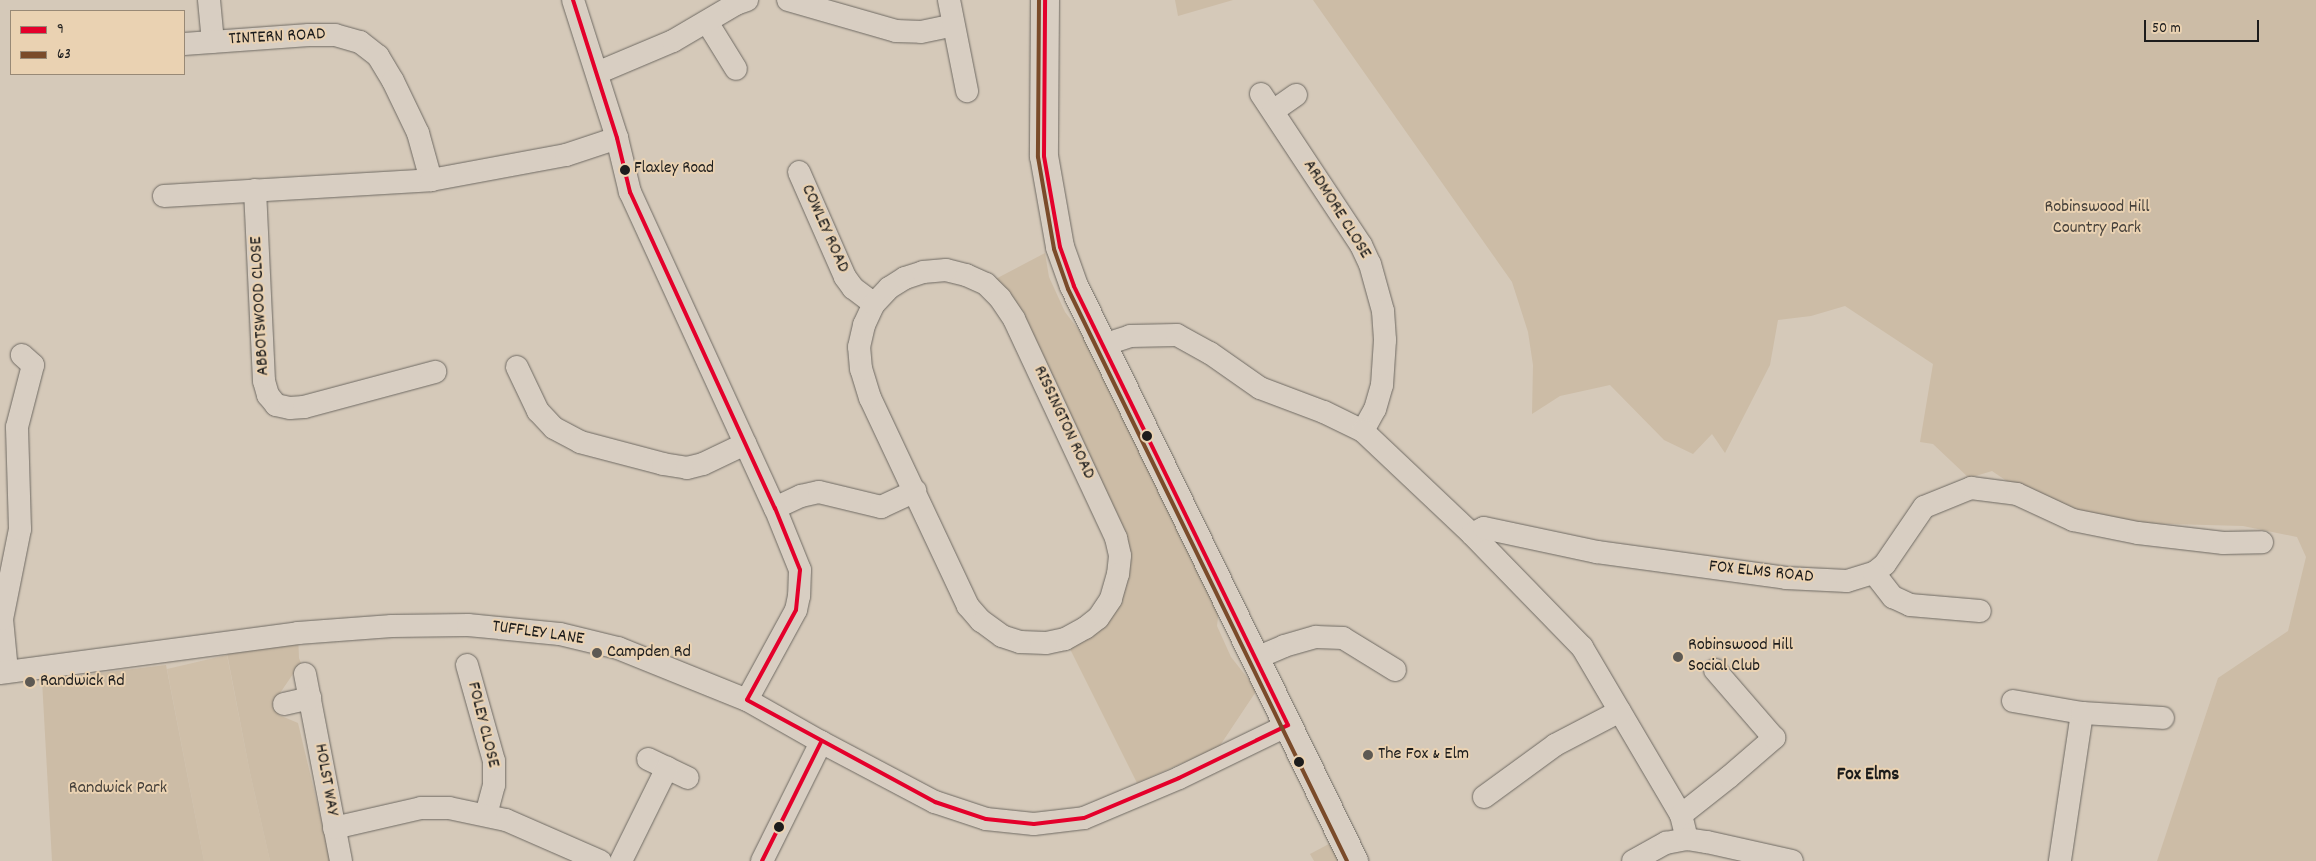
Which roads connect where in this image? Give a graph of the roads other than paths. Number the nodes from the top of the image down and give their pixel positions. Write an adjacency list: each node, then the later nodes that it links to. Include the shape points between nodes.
1 (209, 0): 9 (street)
2 (572, 0): 12 (street)
3 (747, 0): 7 (street)
4 (788, 0): 8 (street, via 896,31 921,32)
5 (949, 0): 8 (street)
6 (1045, 0): 21 (main road, via 1044,156 1052,205 1060,247 1074,286)
7 (707, 22): 11 (street); 12 (street, via 664,45)
8 (953, 25): 13 (street)
9 (214, 42): 10 (street, TINTERN ROAD); 17 (street, TINTERN ROAD, via 335,35 360,42 378,56 393,81 418,133)
10 (185, 44)
11 (736, 70)
12 (597, 73): 15 (street)
13 (967, 91)
14 (1296, 95): 25 (street, ARDMORE CLOSE, via 1267,102 1361,245 1370,264 1383,311 1386,340 1382,385)
15 (617, 138): 17 (street, via 566,155); 26 (street, via 630,192)
16 (799, 172): 20 (street, COWLEY ROAD, via 845,276 853,288)
17 (431, 180): 18 (street)
18 (255, 190): 19 (street); 24 (street, ABBOTSWOOD CLOSE, via 264,381 268,395 276,405 304,407)
19 (164, 196)
20 (874, 304): 27 (street, RISSINGTON ROAD, via 859,346 861,369 870,398); 27 (street, RISSINGTON ROAD, via 889,288 905,278 946,270 986,284 1000,298 1014,318 1116,538 1120,556 1111,599 1098,618 1065,639 1046,643 1020,642 1002,636 981,621 968,606)
21 (1103, 346): 25 (street, via 1130,336 1177,335 1210,353 1260,388 1324,412); 33 (main road)
22 (34, 361): 37 (street, via 17,427 20,529 2,619)
23 (517, 367): 26 (street, via 538,411 554,428 580,442 687,468)
24 (436, 372)
25 (1363, 431): 29 (street)
26 (745, 444): 28 (street)
27 (915, 491): 28 (street, via 881,507 811,492)
28 (775, 508): 40 (street, via 800,570 799,596 796,610)
29 (1472, 534): 31 (street, FOX ELMS ROAD, via 1484,528 1598,552 1786,578 1847,581); 43 (street, via 1582,647)
30 (2262, 542): 31 (street, FOX ELMS ROAD, via 2223,543 2138,533 2073,520 2017,494 1971,488 1924,507 1885,564)
31 (1874, 573): 32 (street, via 1893,597 1910,605)
32 (1980, 611)
33 (1254, 659): 34 (street, via 1316,637 1344,638); 46 (main road)
34 (1391, 662)
35 (467, 665): 50 (street, FOLEY CLOSE, via 494,762 494,785)
36 (1715, 670): 51 (street, via 1774,738)
37 (4, 672): 40 (street, TUFFLEY LANE, via 298,633 468,624 560,634 618,648)
38 (306, 674): 39 (street, HOLST WAY)
39 (310, 698): 42 (street); 52 (street, HOLST WAY)
40 (747, 700): 47 (street, TUFFLEY LANE)
41 (2013, 701): 44 (street)
42 (284, 704)
43 (1620, 712): 49 (street, via 1555,745); 51 (street)
44 (2082, 713): 45 (street); 63 (street)
45 (2162, 718)
46 (1288, 725): 47 (street, TUFFLEY LANE, via 1179,778 1084,818 1034,824 986,819 935,802); 60 (main road)
47 (821, 742): 59 (street)
48 (688, 778): 58 (street, via 658,764)
49 (1484, 797)
50 (486, 815): 52 (street, via 449,808 422,808); 54 (street, via 506,820)
51 (1680, 815): 53 (street)
52 (334, 828): 56 (street, HOLST WAY)
53 (1687, 839): 55 (street); 61 (street, via 1666,843)
54 (570, 854): 57 (street)
55 (1763, 857): 62 (street)
56 (341, 861)
57 (600, 861)
58 (621, 861)
59 (762, 861)
60 (1354, 861)
61 (1633, 861)
62 (1792, 861)
63 (2060, 861)

